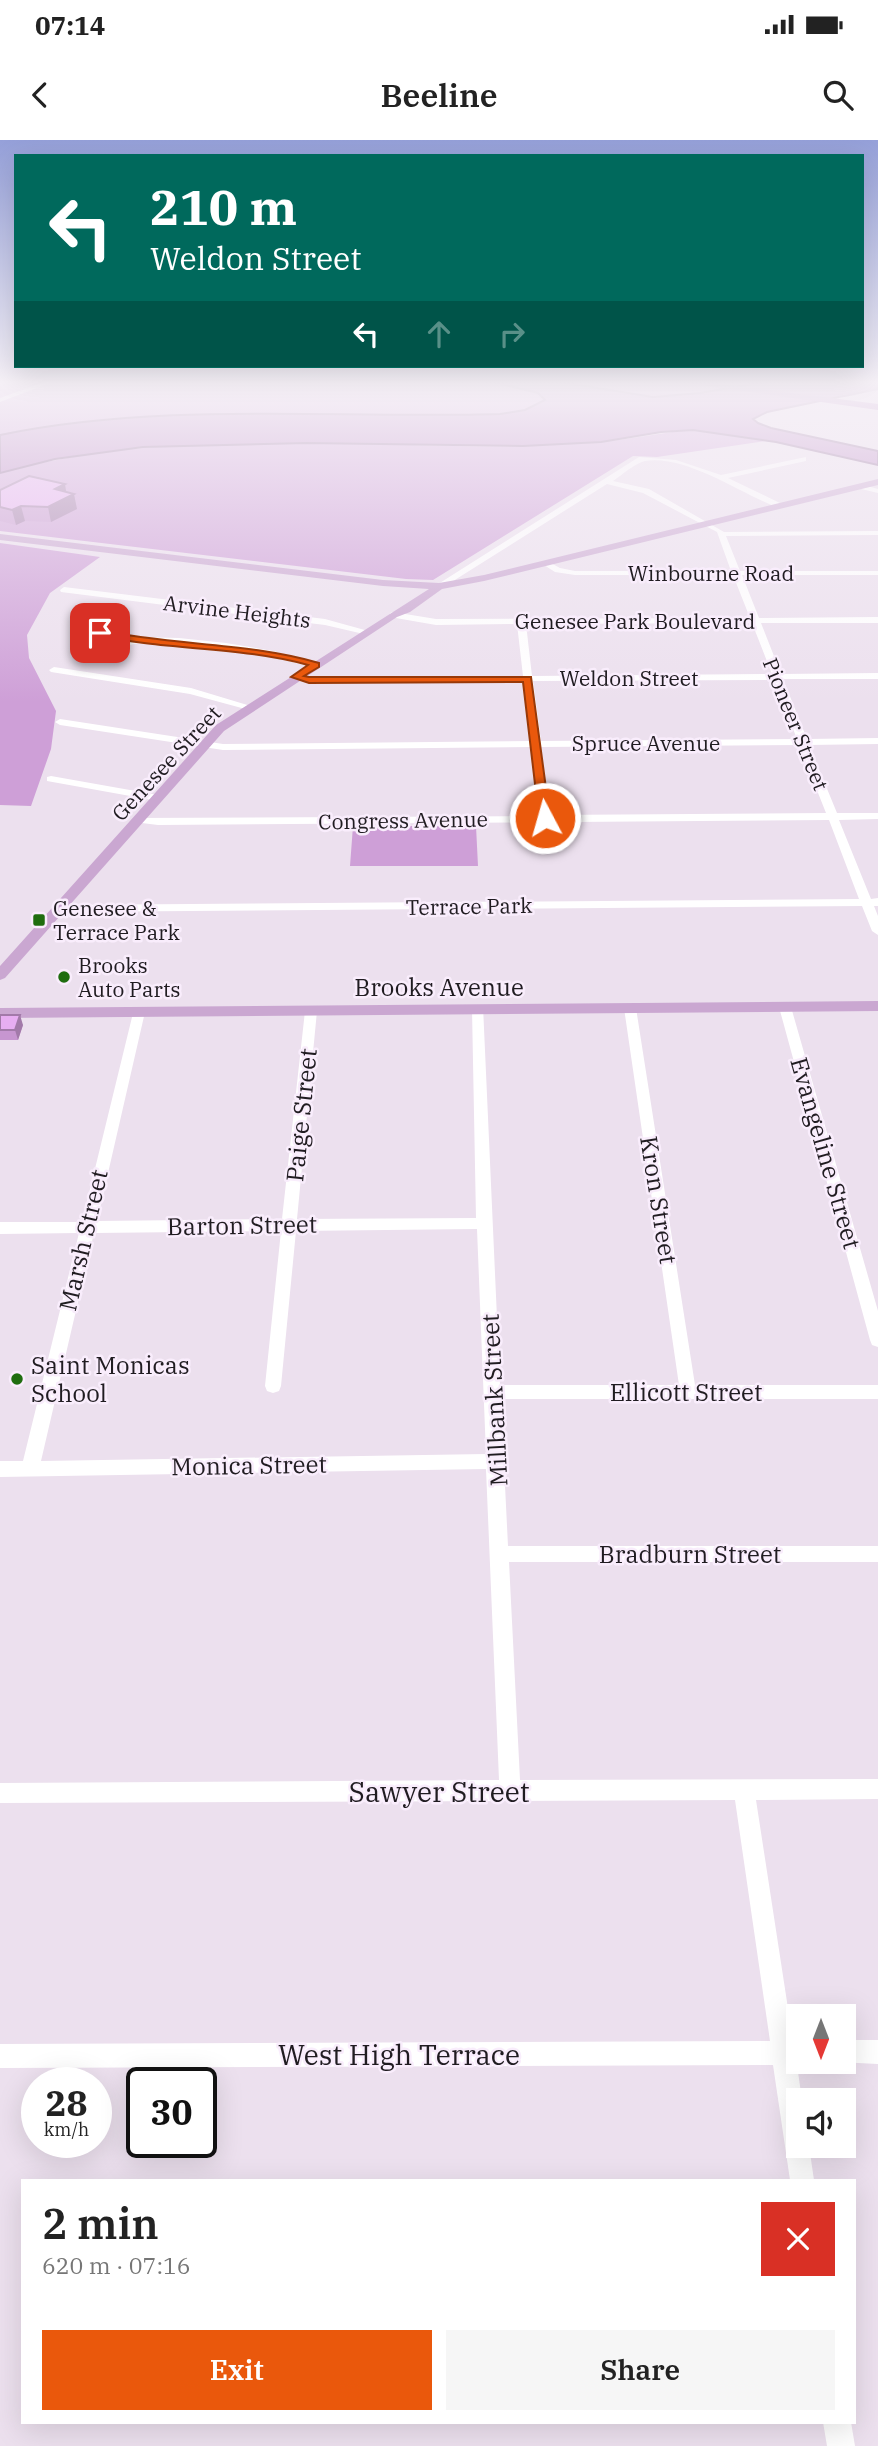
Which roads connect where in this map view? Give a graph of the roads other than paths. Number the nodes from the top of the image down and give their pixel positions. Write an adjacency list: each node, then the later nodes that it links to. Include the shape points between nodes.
1 (595, 488): 13 (street, Genesee Street)
2 (632, 488): 6 (street)
3 (743, 488): 5 (street)
4 (853, 488): 5 (main road)
5 (779, 506): 6 (main road)
6 (708, 524): 8 (street); 10 (main road)
7 (878, 533): 8 (street)
8 (721, 534): 11 (street, Pioneer Street)
9 (0, 537): 13 (main road)
10 (547, 563): 11 (street, Winbourne Road, via 570,573); 13 (main road)
11 (735, 573): 12 (street, Winbourne Road); 16 (street, Pioneer Street)
12 (878, 573)
13 (439, 586): 15 (main road, Genesee Street, via 416,593)
14 (64, 590): 19 (street, Arvine Heights, via 325,622)
15 (393, 615): 18 (street, Genesee Park Boulevard, via 428,622); 19 (main road, Genesee Street)
16 (755, 620): 17 (street, Genesee Park Boulevard); 18 (street, Genesee Park Boulevard); 24 (street, Pioneer Street)
17 (878, 620)
18 (521, 622): 26 (street)
19 (368, 632): 21 (main road, Genesee Street)
20 (134, 640): 21 (street, via 251,650)
21 (316, 665): 23 (main road, Genesee Street)
22 (54, 670): 27 (street, via 191,691)
23 (296, 677): 26 (street, Weldon Street); 27 (main road, Genesee Street)
24 (777, 677): 25 (street, Weldon Street); 26 (street, Weldon Street); 30 (street, Pioneer Street)
25 (878, 677)
26 (528, 679): 31 (street)
27 (249, 707): 32 (main road, Genesee Street, via 224,724)
28 (60, 722): 32 (street, Spruce Avenue)
29 (878, 741): 30 (street, Spruce Avenue)
30 (804, 742): 31 (street, Spruce Avenue); 36 (street, Pioneer Street)
31 (537, 743): 32 (street, Spruce Avenue); 37 (street)
32 (204, 746): 34 (main road, Genesee Street)
33 (51, 779): 34 (street)
34 (158, 798): 38 (main road, Genesee Street)
35 (878, 816): 36 (street, Congress Avenue)
36 (833, 817): 37 (street, Congress Avenue); 39 (street, Pioneer Street)
37 (545, 818): 38 (street, Congress Avenue)
38 (138, 820): 40 (main road, Genesee Street)
39 (872, 902): 40 (street, Terrace Park); 41 (street, Pioneer Street)
40 (61, 909): 42 (main road, Genesee Street)
41 (878, 930)
42 (0, 975)
43 (878, 1006): 44 (main road, Brooks Avenue)
44 (785, 1007): 45 (main road, Brooks Avenue); 54 (street, Evangeline Street)
45 (630, 1008): 46 (main road, Brooks Avenue); 57 (street, Kron Street)
46 (478, 1010): 47 (main road, Brooks Avenue); 50 (street, Millbank Street)
47 (312, 1011): 48 (main road, Brooks Avenue); 51 (street, Paige Street)
48 (139, 1012): 49 (main road, Brooks Avenue); 53 (street, Marsh Street)
49 (0, 1013)
50 (484, 1223): 51 (street, Barton Street); 56 (street, Millbank Street)
51 (290, 1224): 53 (street, Barton Street); 55 (street, Paige Street)
52 (0, 1227): 53 (street, Barton Street)
53 (86, 1227): 61 (street, Marsh Street)
54 (878, 1340)
55 (273, 1385)
56 (494, 1392): 57 (street, Ellicott Street); 59 (street, Millbank Street)
57 (688, 1392): 58 (street, Ellicott Street)
58 (878, 1392)
59 (497, 1461): 61 (street, Monica Street); 62 (street, Millbank Street)
60 (0, 1469): 61 (street, Monica Street)
61 (30, 1469)
62 (501, 1554): 63 (street, Bradburn Street); 66 (street, Millbank Street)
63 (878, 1555)
64 (744, 1790): 65 (street, Sawyer Street); 66 (street, Sawyer Street); 68 (street)
65 (878, 1790)
66 (510, 1791): 67 (street, Sawyer Street)
67 (0, 1793)
68 (786, 2025)
69 (856, 2052): 70 (street)
70 (878, 2052)
71 (786, 2053): 72 (street, West High Terrace)
72 (0, 2056)
73 (793, 2074): 74 (street)
74 (802, 2179)
75 (837, 2424): 76 (street)
76 (841, 2446)

